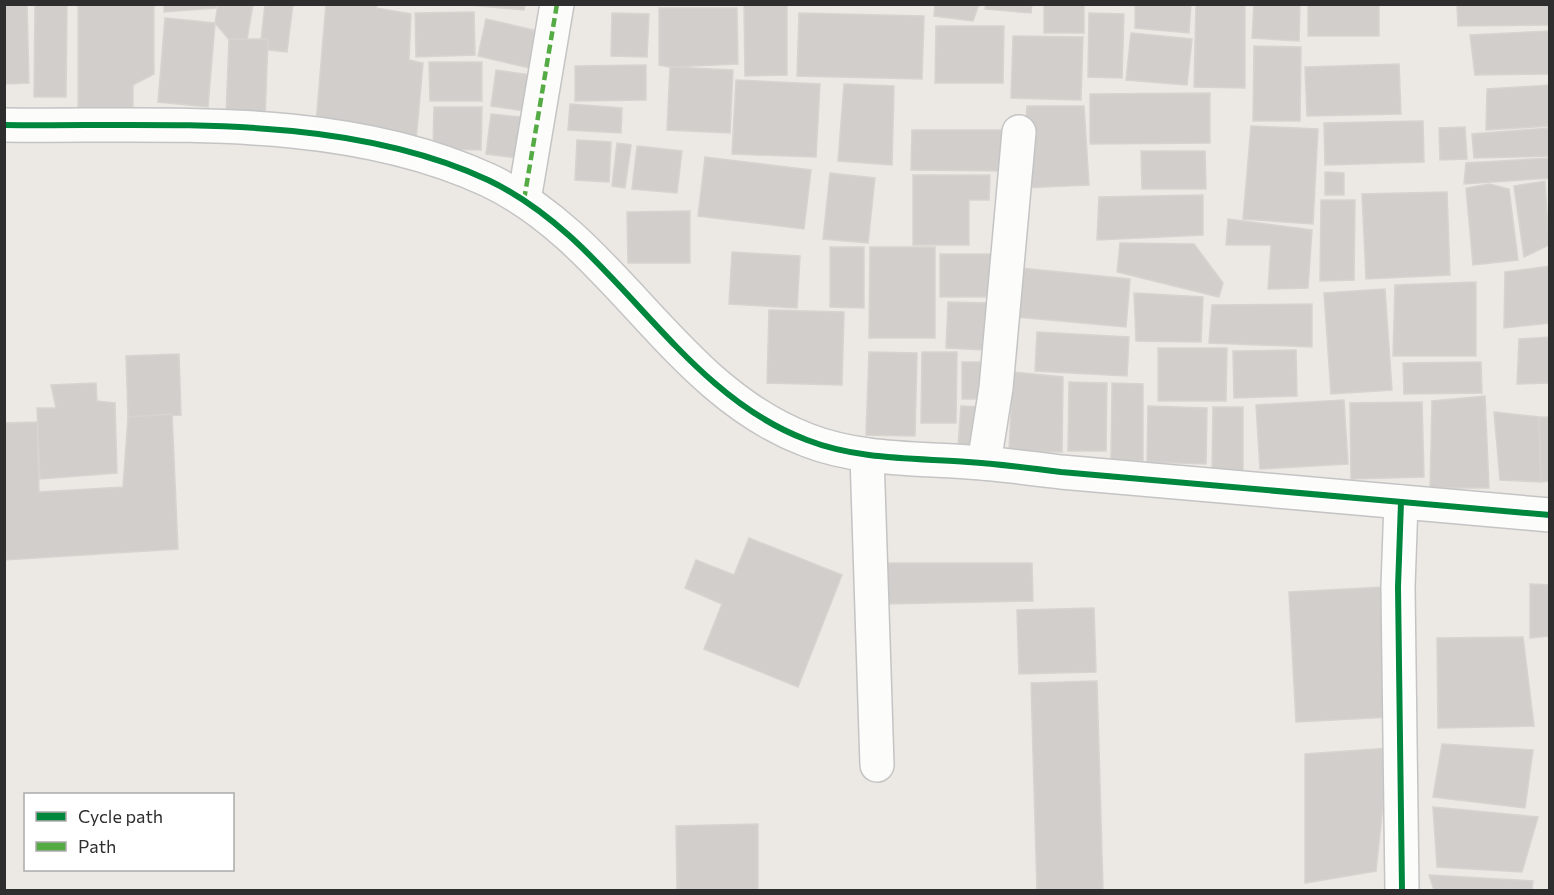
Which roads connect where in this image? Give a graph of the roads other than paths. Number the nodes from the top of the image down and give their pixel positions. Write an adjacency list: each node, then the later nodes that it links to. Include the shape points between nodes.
1 (556, 4): 4 (street)
2 (4, 126): 4 (street, via 267,128 357,138 434,160 487,180)
3 (1019, 132): 6 (street, via 996,388)
4 (524, 200): 5 (street, via 591,254 723,390 769,422 808,441)
5 (867, 455): 6 (street); 9 (street)
6 (984, 463): 7 (street)
7 (1401, 512): 8 (street); 10 (street)
8 (1550, 515)
9 (877, 765)
10 (1402, 891)

